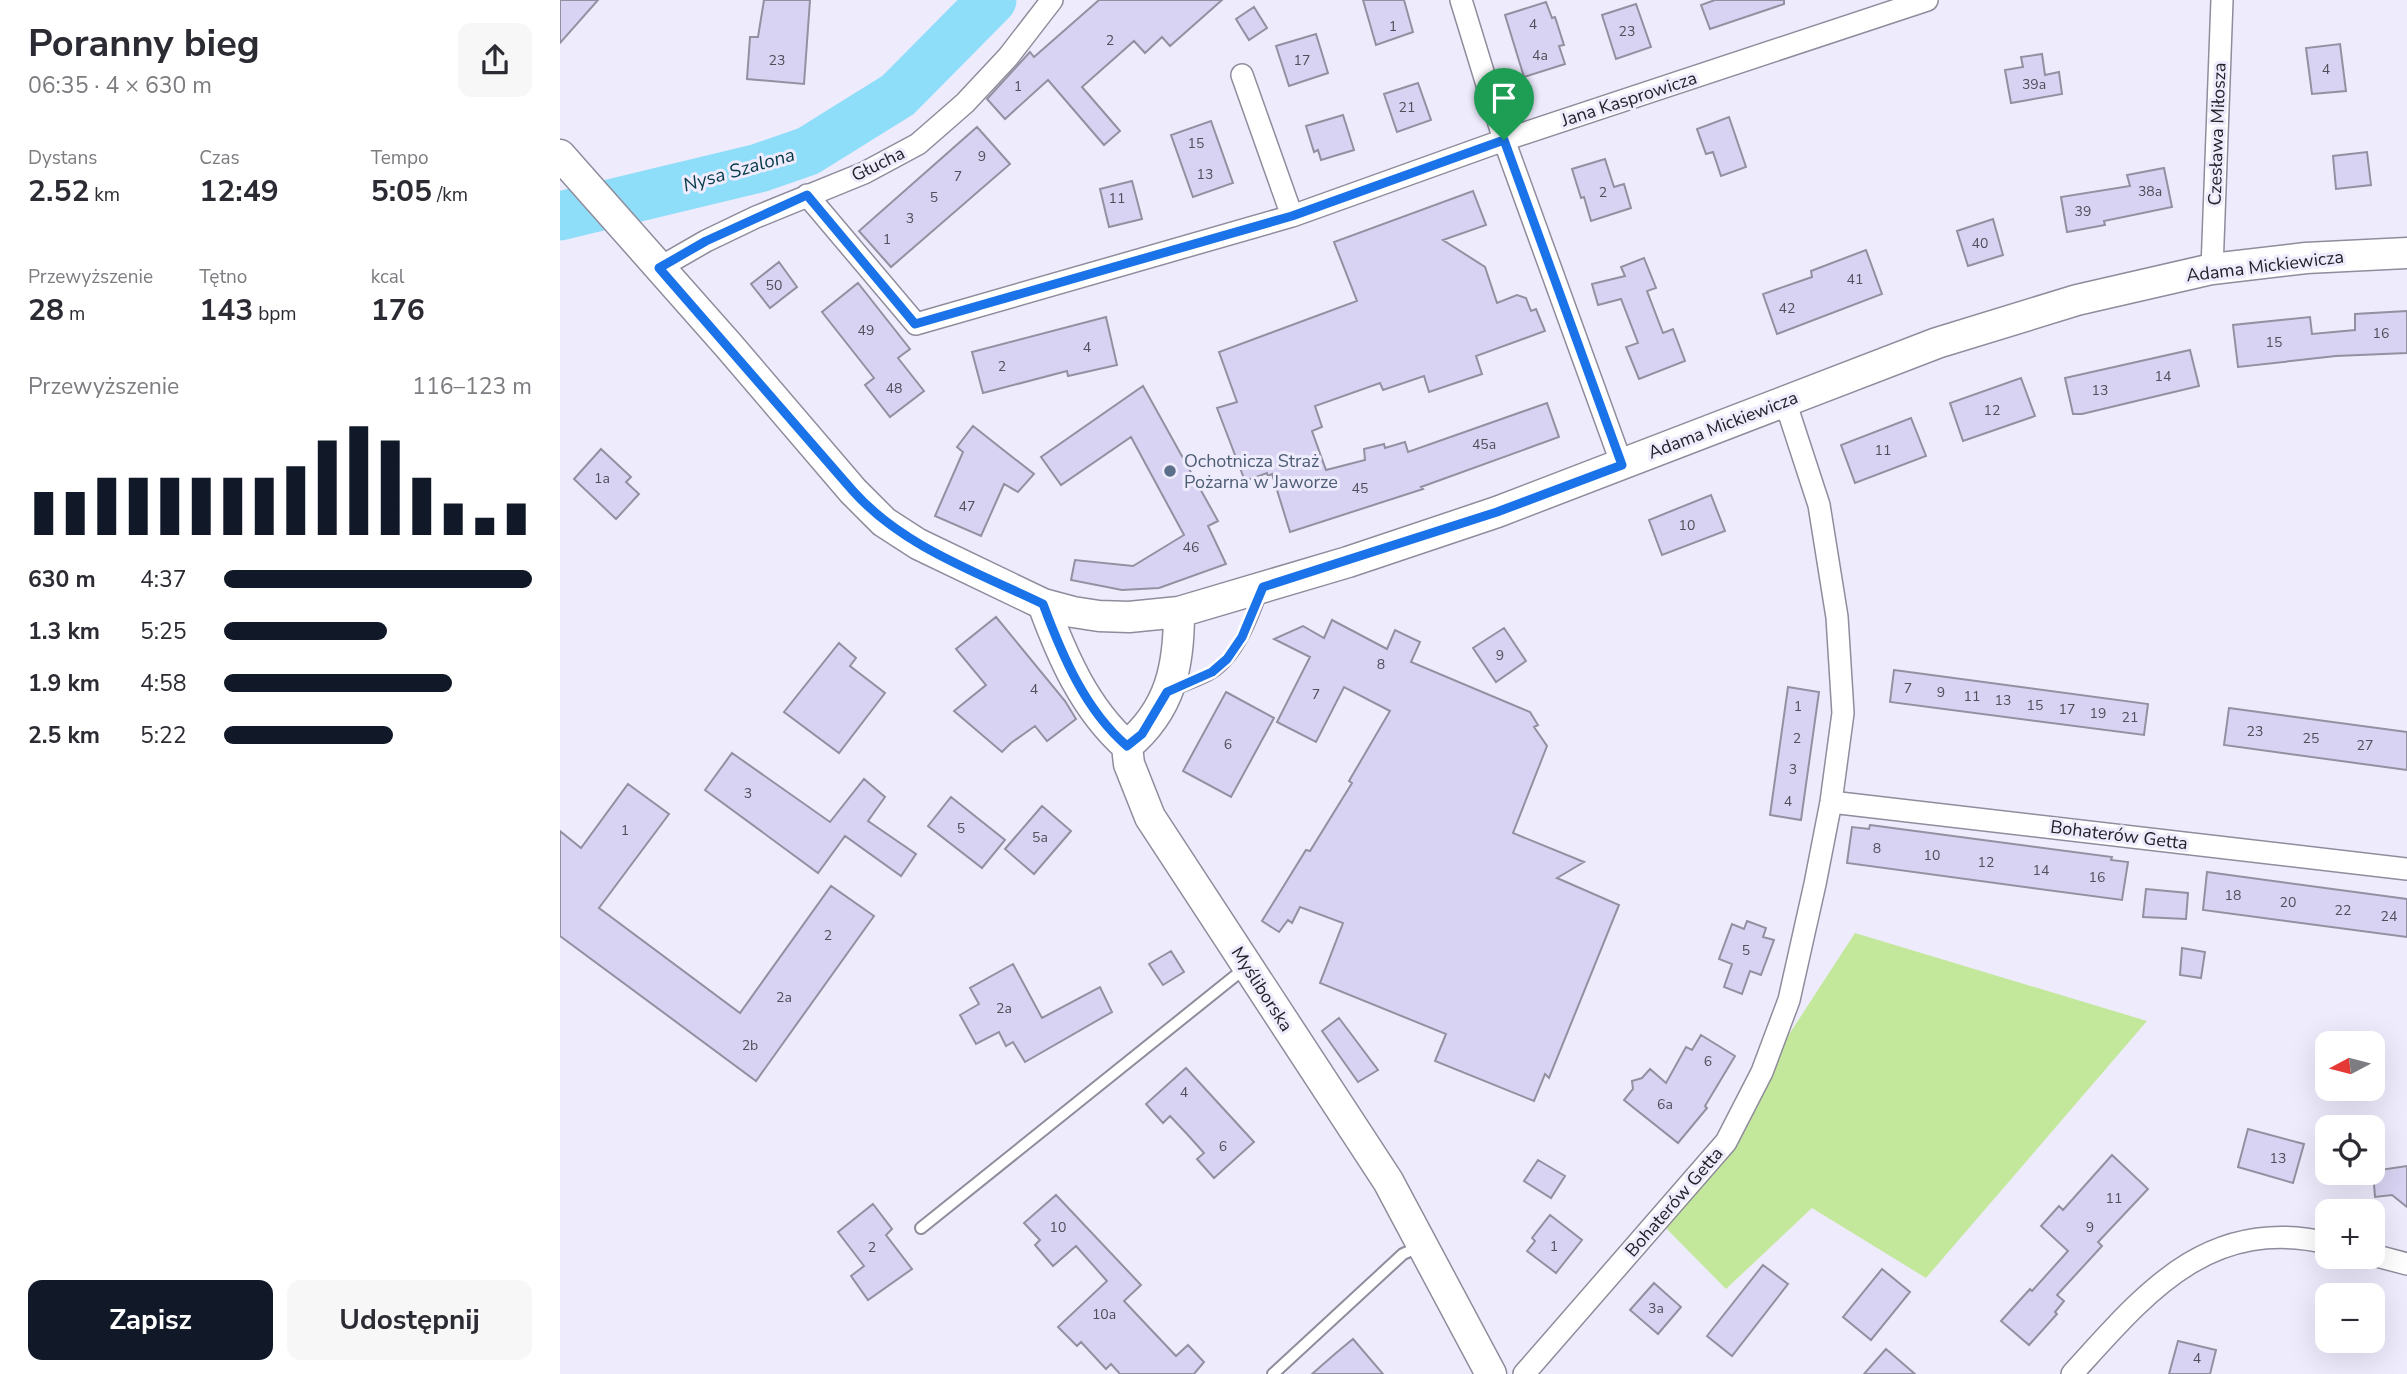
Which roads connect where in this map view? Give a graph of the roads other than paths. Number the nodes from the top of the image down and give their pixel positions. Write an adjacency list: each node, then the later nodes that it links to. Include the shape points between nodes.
1 (1052, 0): 8 (street, Głucha, via 1008,57 918,144 864,173)
2 (1461, 0): 6 (street)
3 (1927, 0): 6 (street, Jana Kasprowicza)
4 (2222, 0): 12 (street, Czesława Miłosza)
5 (1242, 75): 9 (street)
6 (1504, 140): 9 (street, Jana Kasprowicza); 14 (street)
7 (560, 155): 11 (main road, Adama Mickiewicza)
8 (807, 195): 9 (street, Jana Kasprowicza, via 915,324); 11 (street, Głucha)
9 (1292, 216)
10 (2407, 253): 12 (main road, Adama Mickiewicza)
11 (653, 261): 16 (main road, Adama Mickiewicza, via 884,522 918,544)
12 (2212, 269): 13 (main road, Adama Mickiewicza, via 2064,304 1937,343)
13 (1785, 401): 14 (main road, Adama Mickiewicza); 20 (street, Bohaterów Getta, via 1819,505 1838,617 1843,713)
14 (1622, 465): 15 (main road, Adama Mickiewicza, via 1497,512)
15 (1263, 587): 17 (main road, Adama Mickiewicza); 18 (lane, via 1242,637 1227,659 1212,672)
16 (1043, 604): 17 (main road, Adama Mickiewicza, via 1099,616); 19 (main road, via 1093,710)
17 (1180, 612): 18 (main road, via 1177,657)
18 (1167, 692): 19 (main road, via 1142,734)
19 (1127, 746): 22 (main road, Myśliborska, via 1129,764 1150,817)
20 (1831, 802): 21 (street, Bohaterów Getta); 30 (street, Bohaterów Getta, via 1789,1000 1762,1072 1726,1142)
21 (2407, 869)
22 (1247, 966): 23 (lane); 25 (main road, Myśliborska, via 1388,1181)
23 (921, 1228)
24 (2315, 1240): 31 (street, via 2268,1239 2227,1245 2190,1261 2163,1280)
25 (1422, 1246): 28 (lane, via 1403,1254); 29 (main road, Myśliborska)
26 (2385, 1258): 27 (street)
27 (2407, 1264)
28 (1273, 1374)
29 (1490, 1374)
30 (1524, 1374)
31 (2072, 1374)

